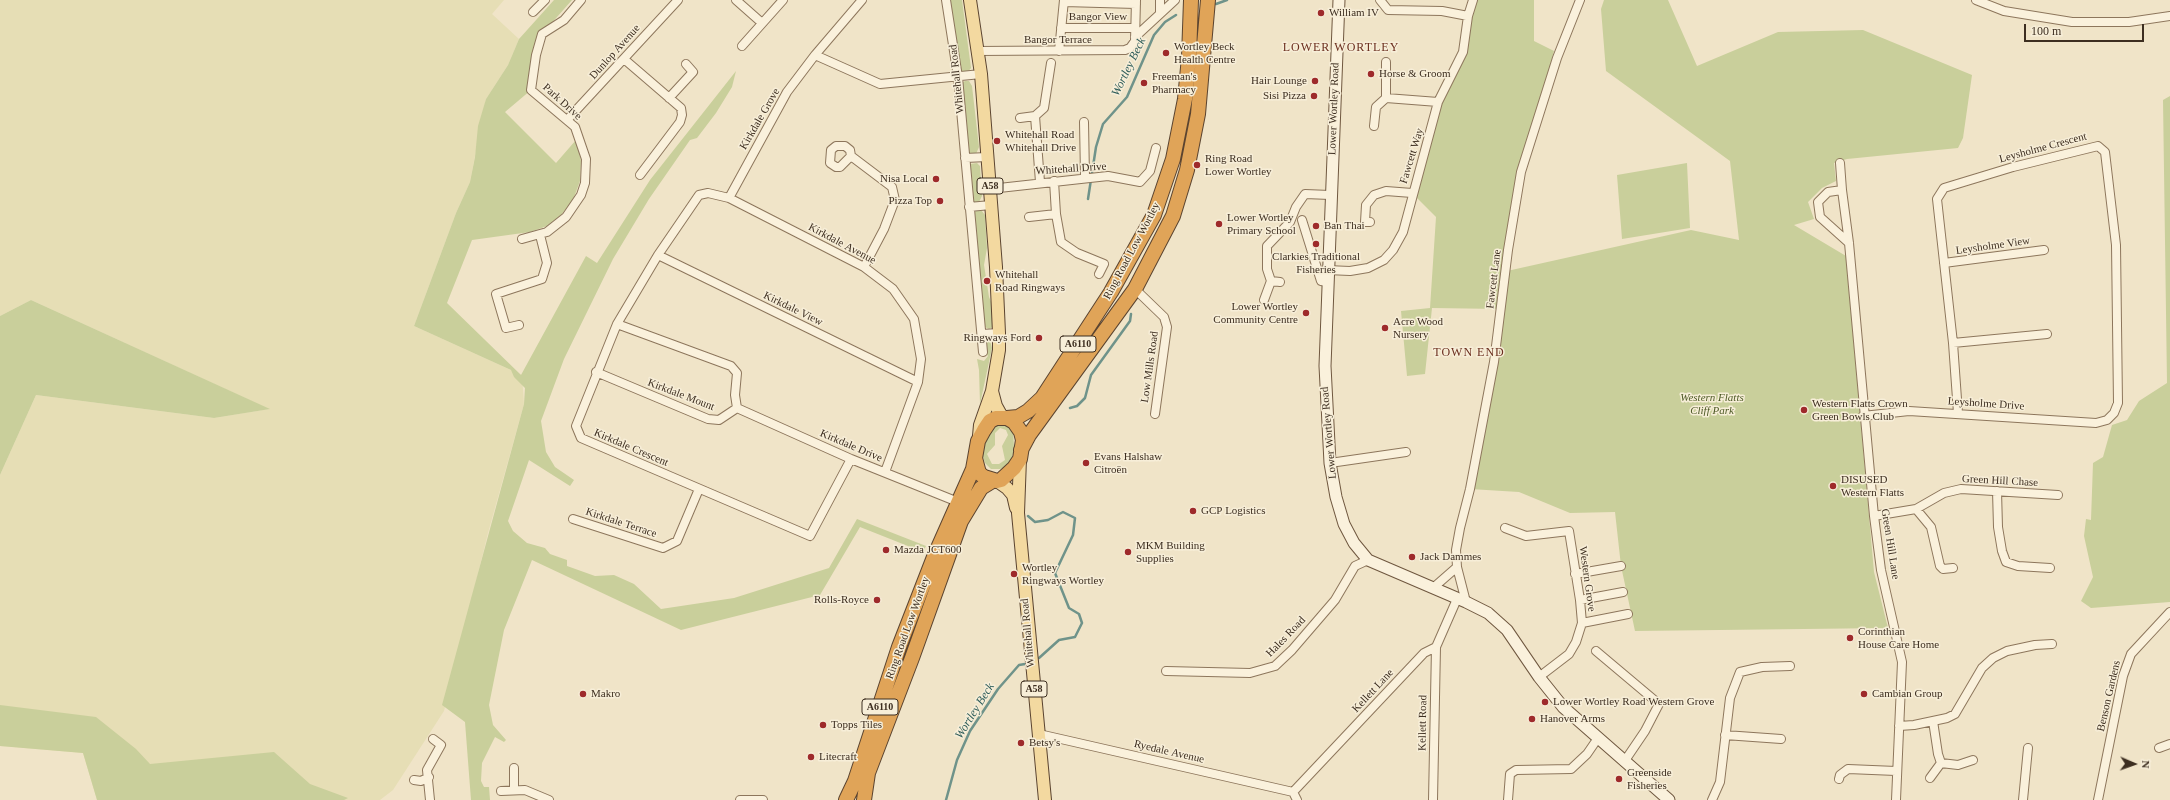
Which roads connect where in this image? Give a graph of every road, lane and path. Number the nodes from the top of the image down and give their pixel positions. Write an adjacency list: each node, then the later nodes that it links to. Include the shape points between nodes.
1 (545, 0): 22 (street)
2 (581, 0): 44 (street, Park Drive, via 564,20 542,34 531,90)
3 (665, 0): 21 (street)
4 (678, 0): 21 (street, Dunlop Avenue)
5 (736, 0): 26 (street)
6 (783, 0): 26 (street)
7 (862, 0): 32 (street, Kirkdale Grove)
8 (946, 0): 38 (street, Whitehall Road)
9 (970, 0): 30 (main road, Whitehall Road / A58)
10 (1160, 0): 23 (street)
11 (1175, 0): 23 (street, Bangor Terrace)
12 (1191, 0): 87 (highway, Ring Road Low Wortley / A6110, via 1185,99 1173,159 1163,192 1151,221)
13 (1208, 0): 80 (highway, Ring Road Low Wortley / A6110, via 1198,114 1187,170 1173,216)
14 (1339, 0): 60 (street, Lower Wortley Road)
15 (1380, 0): 24 (street, via 1388,10 1442,11)
16 (1473, 0): 24 (street, Fawcett Way)
17 (1580, 0): 118 (street, Fawcett Lane, via 1557,58 1521,172 1494,362 1470,489 1458,535)
18 (1976, 0): 25 (street, via 2004,11 2072,22 2129,22)
19 (1064, 1): 20 (street); 27 (street)
20 (1136, 2): 28 (street)
21 (671, 6): 33 (street, Dunlop Avenue)
22 (533, 12)
23 (1160, 13): 28 (street, Bangor Terrace)
24 (1468, 16): 41 (street, Fawcett Way, via 1463,52)
25 (2170, 16)
26 (762, 23): 29 (street)
27 (1061, 28): 28 (street, Bangor View); 31 (street)
28 (1135, 35): 31 (street, Bangor Terrace, via 1130,48 1125,50)
29 (742, 46)
30 (977, 51): 31 (street, Bangor Terrace); 37 (main road, Whitehall Road / A58)
31 (1059, 51)
32 (815, 55): 38 (street, via 880,84); 61 (street, Kirkdale Grove, via 788,92)
33 (624, 59): 39 (street); 44 (street, Dunlop Avenue)
34 (1386, 62): 40 (street)
35 (1051, 63): 42 (street, via 1044,108)
36 (686, 64): 39 (street, via 696,74)
37 (980, 74): 38 (street); 49 (main road, Whitehall Road / A58)
38 (958, 77): 50 (street, Whitehall Road)
39 (670, 98): 52 (street, via 681,108 680,122)
40 (1386, 98): 41 (street); 46 (street, via 1376,107)
41 (1438, 102): 59 (street, Fawcett Way, via 1427,149)
42 (1035, 116): 43 (street); 55 (street)
43 (1020, 118)
44 (568, 119): 68 (street, Park Drive, via 575,127 584,148 587,170 585,183 581,195 566,218)
45 (1084, 122): 53 (street)
46 (1374, 126)
47 (1156, 148): 53 (street, Whitehall Drive, via 1150,171 1140,182 1108,176)
48 (851, 156): 74 (street, via 892,188 895,200 884,229)
49 (987, 157): 50 (street); 56 (main road, Whitehall Road / A58)
50 (965, 158): 63 (street, Whitehall Road)
51 (1840, 162): 57 (street, Green Hill Lane)
52 (640, 175)
53 (1085, 177): 54 (street, Whitehall Drive)
54 (1054, 181): 55 (street, Whitehall Drive); 64 (street)
55 (1040, 182): 56 (street, Whitehall Drive)
56 (990, 189): 62 (main road, Whitehall Road / A58)
57 (1842, 190): 70 (street, Green Hill Lane); 70 (street, via 1828,192 1818,202 1820,217)
58 (708, 193): 61 (street, Kirkdale Avenue); 72 (street, Kirkdale Crescent, via 698,195)
59 (1412, 193): 67 (street, via 1386,192 1374,195 1366,204 1365,222); 75 (street, Fawcett Way, via 1403,232 1384,260 1362,269)
60 (1330, 195): 75 (street, Lower Wortley Road); 77 (street, via 1305,194 1290,222 1267,246 1267,268)
61 (729, 198): 74 (street, Kirkdale Avenue)
62 (991, 205): 63 (street); 84 (main road, Whitehall Road / A58)
63 (969, 207): 85 (street, Whitehall Road)
64 (1056, 214): 65 (street); 76 (street, via 1061,242 1078,253 1106,261)
65 (1029, 217)
66 (1302, 220): 79 (street, via 1320,281)
67 (1370, 222)
68 (540, 235): 69 (street, Park Drive); 83 (street, via 547,263 542,279 496,294 506,328)
69 (522, 239)
70 (1849, 243): 96 (street, Green Hill Lane)
71 (2044, 250): 73 (street, Leysholme View)
72 (658, 256): 82 (street, Kirkdale Crescent); 91 (street, Kirkdale View)
73 (1944, 263): 88 (street, Leysholme Crescent); 98 (street, Leysholme Crescent, via 1937,199 1944,188 2088,147 2098,146 2105,152 2116,245 2118,306 2118,403 2114,414)
74 (864, 267): 91 (street, Kirkdale Avenue, via 893,289 914,319 921,359)
75 (1327, 270): 79 (street, Lower Wortley Road)
76 (1099, 274)
77 (1271, 281): 78 (street); 81 (street)
78 (1280, 282)
79 (1327, 282): 104 (street, Lower Wortley Road, via 1328,314 1324,366)
80 (1135, 289): 87 (highway, via 1122,292); 95 (street, Low Mills Road, via 1164,317 1168,327); 101 (highway, Ring Road Low Wortley / A6110, via 1029,435)
81 (1264, 300)
82 (617, 324): 90 (street, Kirkdale Crescent); 93 (street, via 731,366 737,373)
83 (519, 325)
84 (999, 333): 85 (street); 92 (main road, Whitehall Road / A58)
85 (982, 334): 89 (street, Whitehall Road)
86 (2047, 334): 88 (street)
87 (1083, 336): 97 (highway, Ring Road Low Wortley / A6110, via 1042,398 1028,411)
88 (1953, 343): 94 (street, Leysholme Crescent)
89 (983, 352)
90 (596, 372): 93 (street, Kirkdale Mount, via 708,419 719,420); 107 (street, Kirkdale Crescent, via 576,426 581,438)
91 (918, 382): 105 (street, Kirkdale Avenue)
92 (992, 390): 97 (main road, Whitehall Road / A58, via 996,406 1001,415); 99 (main road, Whitehall Road / A58, via 980,425)
93 (737, 408): 103 (street, Kirkdale Drive)
94 (1958, 413): 96 (street, Leysholme Drive, via 1909,411); 98 (street, Leysholme Drive, via 2096,423)
95 (1155, 414)
96 (1863, 416): 113 (street, Green Hill Lane)
97 (1007, 418): 99 (highway, A6110, via 990,421); 101 (highway, via 1018,426 1021,432)
98 (2108, 420)
99 (978, 442): 102 (highway, A6110)
100 (1406, 452): 104 (street)
101 (1021, 454): 106 (highway, A6110, via 1008,474); 112 (main road, Whitehall Road / A58)
102 (975, 458): 106 (highway, via 979,473); 110 (highway, Ring Road Low Wortley / A6110, via 973,469)
103 (851, 459): 105 (street, Kirkdale Drive); 107 (street, Kirkdale Crescent, via 810,536)
104 (1330, 463): 116 (street, Lower Wortley Road, via 1344,524 1354,543)
105 (885, 472): 110 (street, Kirkdale Drive)
106 (995, 481): 112 (main road, Whitehall Road / A58, via 1013,495); 163 (highway, Ring Road Low Wortley / A6110, via 981,488 962,521 868,773)
107 (699, 489): 114 (street, Kirkdale Terrace, via 677,541 663,548)
108 (1997, 491): 109 (street, Green Hill Chase); 111 (street, Green Hill Chase, via 1951,491); 120 (street, via 1998,527 2006,562 2018,566)
109 (2058, 495)
110 (958, 502): 162 (highway, Ring Road Low Wortley / A6110, via 899,647 855,781)
111 (1916, 510): 113 (street, Green Hill Chase); 119 (street, via 1931,527 1940,566 1943,569)
112 (1018, 513): 137 (main road, Whitehall Road / A58)
113 (1874, 516): 136 (street, Green Hill Lane, via 1881,570 1902,662)
114 (573, 519)
115 (1505, 528): 121 (street, Western Grove, via 1526,536 1569,531)
116 (1368, 560): 122 (street, Lower Wortley Road); 133 (street, Hales Road, via 1355,566 1335,600 1275,666 1250,673)
117 (1621, 566): 121 (street)
118 (1457, 568): 122 (street); 124 (street, Fawcett Lane)
119 (1953, 568)
120 (2050, 568)
121 (1575, 574): 125 (street, Western Grove)
122 (1433, 588): 124 (street, Lower Wortley Road)
123 (1623, 592): 125 (street)
124 (1462, 600): 130 (street); 134 (street, Lower Wortley Road, via 1488,614 1508,630)
125 (1580, 600): 128 (street, Western Grove)
126 (2170, 612): 171 (street, Benson Gardens, via 2131,654 2123,676)
127 (1628, 614): 128 (street)
128 (1582, 623): 134 (street, Western Grove, via 1569,654)
129 (2052, 644): 135 (street, via 2035,644 1993,658 1982,668 1955,714)
130 (1436, 647): 156 (street, Kellett Lane, via 1424,653); 166 (street, Kellett Road)
131 (1596, 651): 146 (street, via 1659,704)
132 (1790, 666): 138 (street, via 1762,667 1740,672 1730,698)
133 (1166, 671)
134 (1539, 677): 139 (street, Lower Wortley Road, via 1563,707)
135 (1933, 721): 136 (street); 147 (street, via 1938,754)
136 (1899, 726): 149 (street, Green Hill Lane)
137 (1039, 734): 156 (street, Ryedale Avenue); 164 (main road, Whitehall Road / A58)
138 (1724, 736): 141 (street); 168 (street, via 1720,782)
139 (1598, 738): 146 (street, Lower Wortley Road); 167 (street, via 1572,769 1516,770 1510,774)
140 (433, 739): 150 (street, via 441,745 427,770)
141 (1781, 739)
142 (2170, 744): 144 (street)
143 (2028, 748): 170 (street)
144 (2158, 748)
145 (1973, 760): 147 (street, via 1958,765)
146 (1624, 762): 157 (street, Lower Wortley Road)
147 (1942, 763): 151 (street)
148 (514, 768): 154 (street)
149 (1896, 771): 152 (street, via 1848,769); 169 (street, Green Hill Lane)
150 (429, 778): 153 (street); 158 (street)
151 (1930, 778)
152 (1839, 779)
153 (414, 780)
154 (514, 790): 155 (street); 159 (street, via 525,790)
155 (501, 791)
156 (1294, 792): 165 (street)
157 (1666, 799)
158 (430, 800)
159 (549, 800)
160 (740, 800): 161 (street)
161 (764, 800)
162 (846, 800)
163 (864, 800)
164 (1045, 800)
165 (1297, 800)
166 (1433, 800)
167 (1508, 800)
168 (1712, 800)
169 (1896, 800)
170 (2023, 800)
171 (2098, 800)

